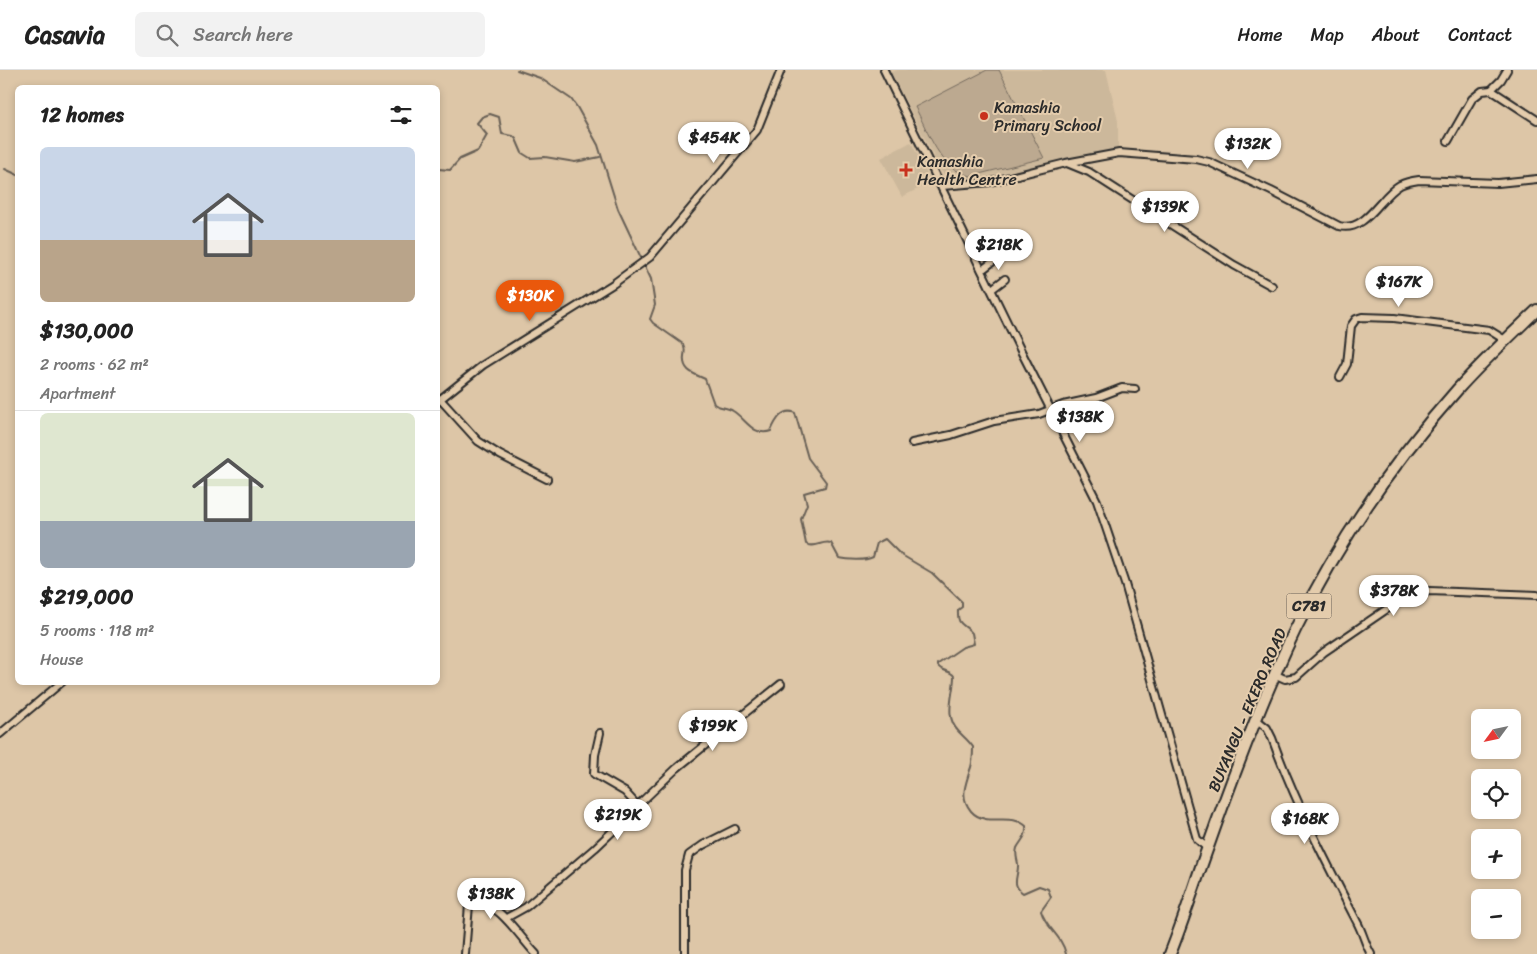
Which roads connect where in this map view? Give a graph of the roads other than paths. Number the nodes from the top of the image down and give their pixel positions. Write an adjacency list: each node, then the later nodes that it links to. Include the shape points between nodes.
1 (781, 70): 19 (street, via 757,130 647,260 483,365)
2 (884, 70): 9 (street)
3 (1507, 70): 4 (street)
4 (1491, 90): 5 (street); 6 (street, via 1482,91 1472,99)
5 (1537, 120)
6 (1448, 142)
7 (1066, 163): 8 (street, via 1122,152 1201,160 1343,227 1363,220 1398,186 1407,182); 9 (street, via 990,182); 13 (street, via 1089,172)
8 (1537, 179)
9 (942, 186): 11 (street)
10 (1009, 254): 11 (street, via 1000,256)
11 (982, 270): 14 (street)
12 (1005, 279): 14 (street)
13 (1272, 286)
14 (992, 289): 21 (street)
15 (1537, 310): 16 (main road, BUYANGU - EKERO ROAD / C781)
16 (1505, 340): 17 (street, via 1489,330 1362,317 1351,326 1347,364); 25 (main road, BUYANGU - EKERO ROAD / C781, via 1442,409 1360,517 1296,630)
17 (1340, 377)
18 (1135, 388): 21 (street, via 1122,388)
19 (440, 399)
20 (440, 401): 23 (street, via 478,441)
21 (1051, 410): 22 (street); 33 (street, via 1097,501 1108,530 1197,839)
22 (912, 443)
23 (547, 479)
24 (1537, 595): 25 (street, via 1414,593 1338,642 1310,662 1296,677 1285,679)
25 (1276, 675): 28 (main road, BUYANGU - EKERO ROAD / C781)
26 (781, 684): 31 (street, via 677,768)
27 (58, 685): 30 (street)
28 (1257, 720): 33 (main road, BUYANGU - EKERO ROAD / C781); 39 (street, via 1267,728 1272,738 1285,775)
29 (600, 733): 31 (street, via 594,755 594,774 630,796)
30 (0, 734)
31 (635, 808): 34 (street, via 596,848 526,907)
32 (735, 829): 37 (street, via 689,855)
33 (1207, 848): 38 (main road, BUYANGU - EKERO ROAD / C781)
34 (508, 917): 35 (street, via 479,900 472,900); 36 (street, via 512,927)
35 (466, 954)
36 (536, 954)
37 (685, 954)
38 (1170, 954)
39 (1371, 954)

